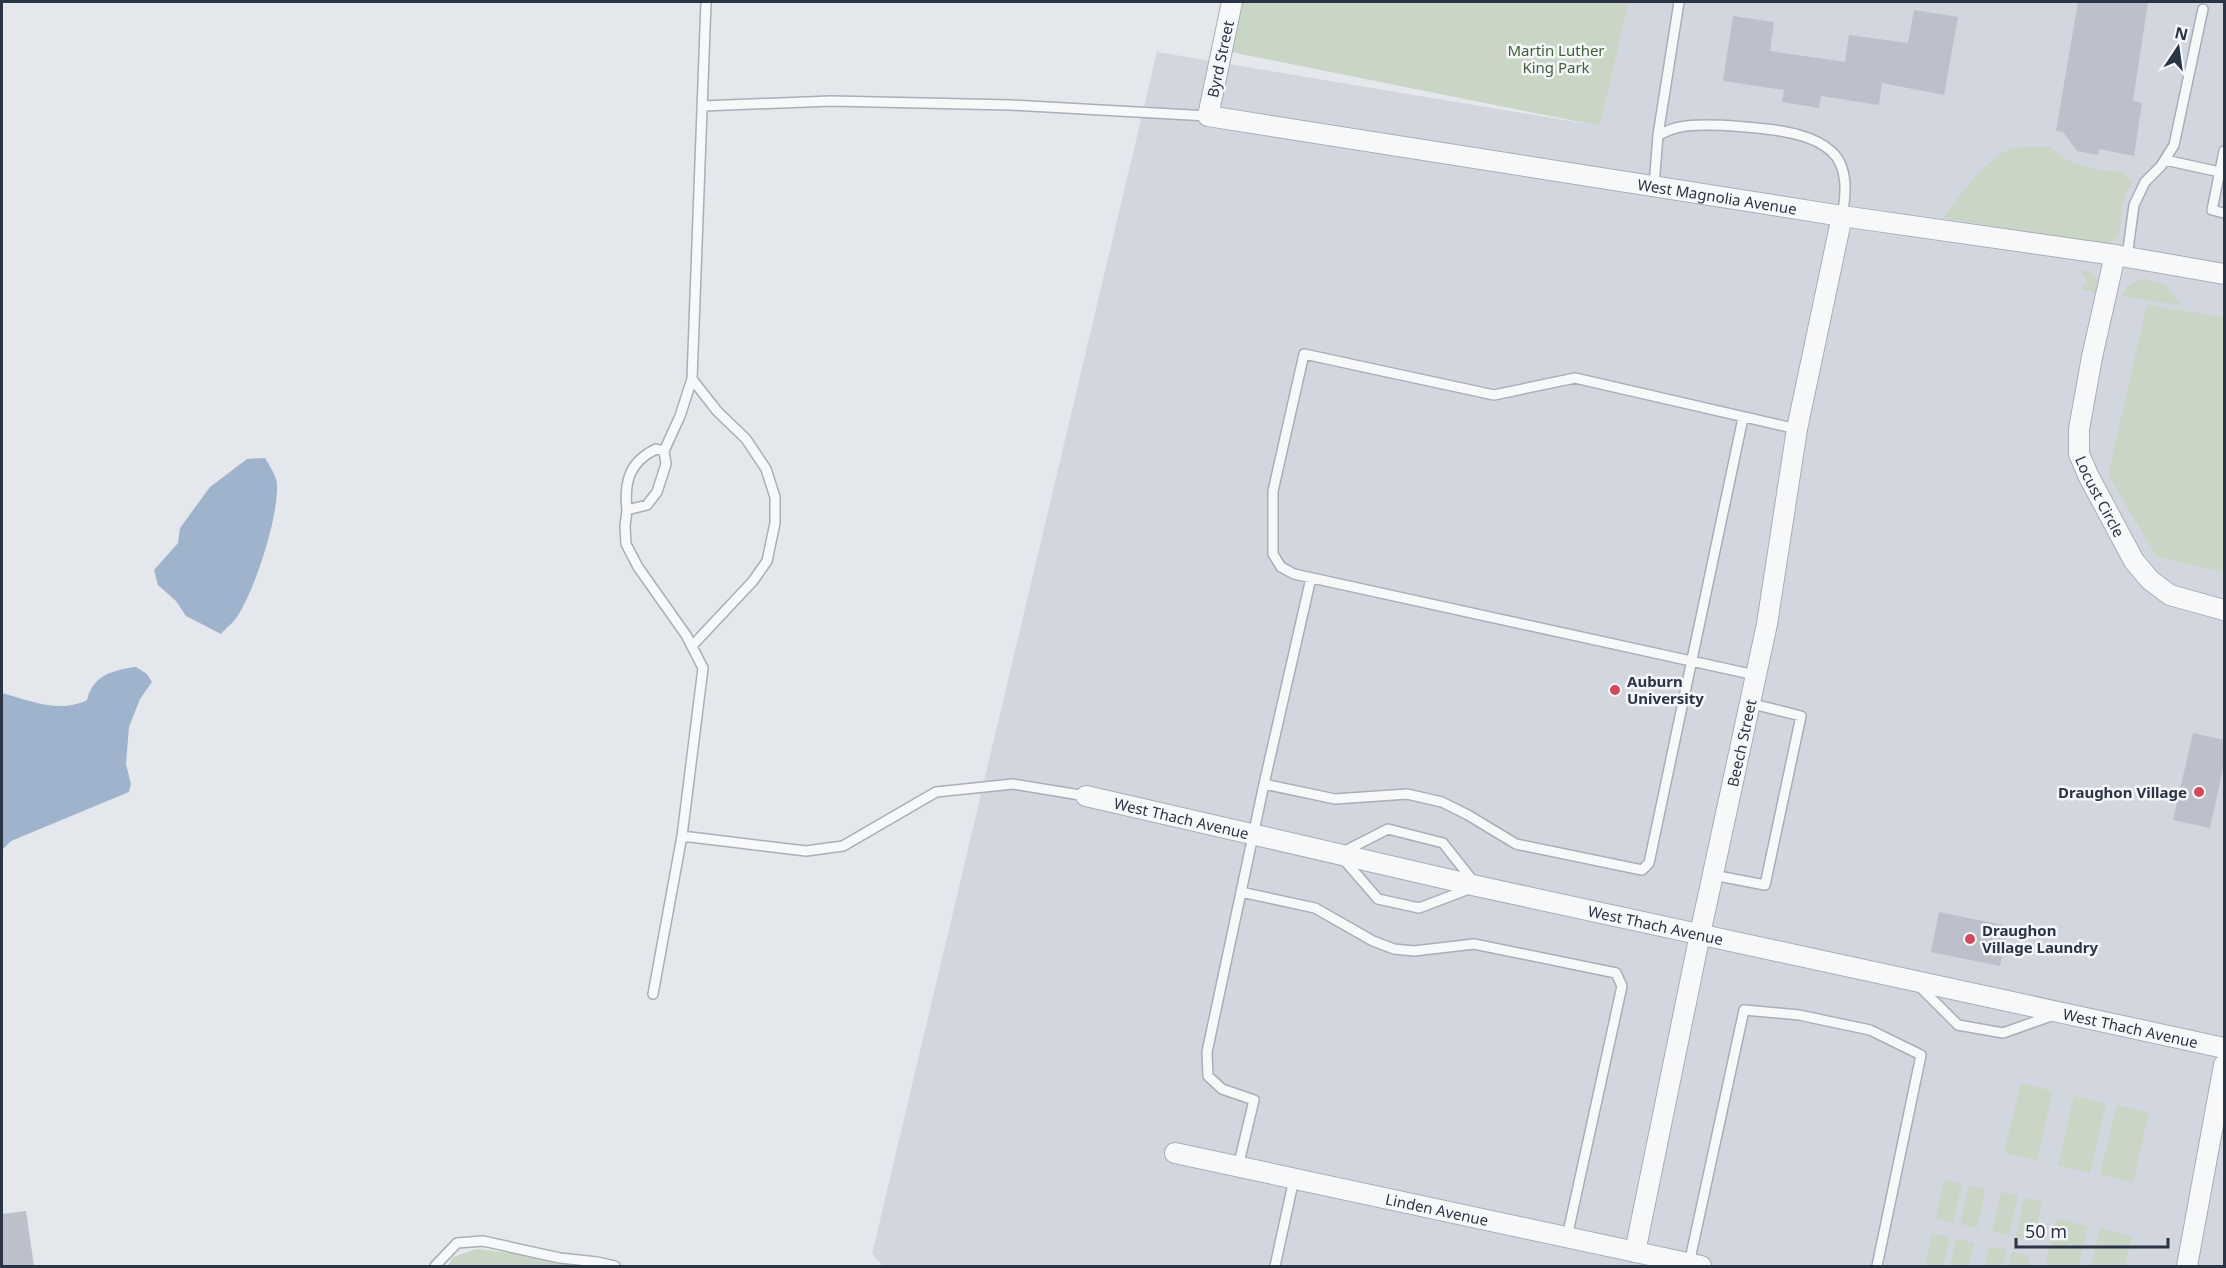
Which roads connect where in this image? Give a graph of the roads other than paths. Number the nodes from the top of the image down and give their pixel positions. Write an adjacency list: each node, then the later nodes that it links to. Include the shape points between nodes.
1 (706, 2): 5 (lane)
2 (1232, 2): 6 (street, Byrd Street)
3 (1679, 2): 7 (lane)
4 (2203, 9): 9 (lane, via 2174,146)
5 (703, 106): 6 (lane, via 831,101 1011,105); 16 (lane)
6 (1208, 116): 11 (street, West Magnolia Avenue)
7 (1658, 135): 11 (lane); 13 (lane, via 1680,127 1715,126 1798,134 1819,142 1833,152 1842,169)
8 (2224, 152): 10 (lane)
9 (2164, 160): 10 (lane); 14 (lane, via 2145,182 2134,205)
10 (2220, 172): 12 (lane, via 2212,210)
11 (1654, 186): 13 (street, West Magnolia Avenue)
12 (2224, 213)
13 (1842, 216): 14 (street, West Magnolia Avenue); 18 (street, Beech Street)
14 (2121, 256): 15 (street, West Magnolia Avenue); 22 (street, Locust Circle, via 2088,378 2079,453 2134,561 2150,580 2170,595)
15 (2224, 274)
16 (692, 379): 19 (lane); 23 (lane, via 717,411 747,439 766,469 775,497 775,523 767,561)
17 (1743, 418): 18 (lane); 21 (lane, via 1575,378 1494,394 1304,354 1273,491 1273,554 1281,567); 24 (lane)
18 (1797, 429): 25 (street, Beech Street, via 1767,624)
19 (664, 452): 20 (lane, via 666,464 657,492 647,505); 20 (lane, via 656,449 642,456 630,473)
20 (627, 510): 23 (lane, via 626,544)
21 (1311, 578): 24 (lane); 27 (lane)
22 (2224, 610)
23 (692, 646): 30 (lane, via 703,668)
24 (1691, 661): 25 (lane); 27 (lane, via 1649,863 1642,870 1516,844 1442,802 1407,794 1335,799)
25 (1755, 675): 26 (street, Beech Street)
26 (1749, 704): 32 (street, Beech Street); 32 (lane, via 1801,716 1765,885)
27 (1264, 784): 29 (lane)
28 (1086, 796): 29 (street, West Thach Avenue); 30 (lane, via 1013,784 936,792 843,846 806,851)
29 (1252, 834): 31 (street, West Thach Avenue); 34 (lane)
30 (682, 836): 37 (lane)
31 (1339, 854): 33 (street, West Thach Avenue); 33 (lane, via 1378,899 1419,908); 33 (lane, via 1388,829 1443,843)
32 (1713, 875): 35 (street, Beech Street)
33 (1477, 886): 35 (street, West Thach Avenue)
34 (1241, 892): 42 (lane, via 1207,1052 1208,1076 1222,1089 1254,1100); 44 (lane, via 1315,908 1394,949 1414,951 1474,944 1616,973 1622,987)
35 (1700, 934): 36 (street, West Thach Avenue); 45 (street, Beech Street)
36 (1913, 980): 38 (street, West Thach Avenue); 38 (lane, via 1958,1024 2003,1033)
37 (653, 994)
38 (2065, 1012): 39 (street, West Thach Avenue)
39 (2224, 1048)
40 (2224, 1065): 51 (street)
41 (1175, 1153): 42 (street, Linden Avenue)
42 (1238, 1167): 43 (street, Linden Avenue)
43 (1294, 1179): 44 (street, Linden Avenue); 49 (lane)
44 (1567, 1237): 45 (street, Linden Avenue)
45 (1634, 1255): 46 (street, Linden Avenue)
46 (1695, 1265): 50 (lane, via 1744,1010 1799,1015 1870,1030 1922,1055)
47 (435, 1266): 48 (lane, via 457,1243 483,1241)
48 (615, 1266)
49 (1275, 1266)
50 (1877, 1266)
51 (2187, 1266)

